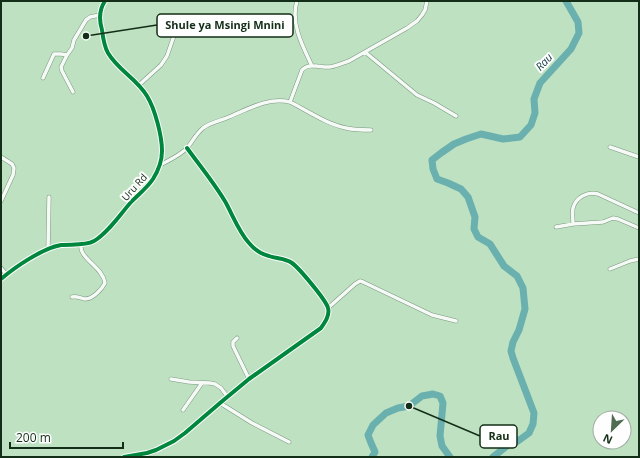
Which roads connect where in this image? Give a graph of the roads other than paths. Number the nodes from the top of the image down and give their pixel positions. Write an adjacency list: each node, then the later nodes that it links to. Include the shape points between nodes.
1 (105, 1): 4 (street, Uru Rd)
2 (297, 1): 8 (street, via 297,30)
3 (427, 1): 6 (street, via 425,10 417,21)
4 (100, 15): 7 (street, via 86,20); 10 (street, Uru Rd, via 100,26 109,54)
5 (178, 24): 10 (street, via 167,56)
6 (365, 52): 8 (street, via 340,65); 13 (street, via 412,91)
7 (68, 55): 9 (street, via 54,54); 11 (street, via 61,69)
8 (312, 66): 12 (street, via 306,66 302,70)
9 (43, 78)
10 (139, 85): 19 (street, Uru Rd, via 148,96 158,124 162,152)
11 (73, 92)
12 (290, 102): 14 (street, via 336,126); 16 (street, via 268,101 213,122 204,127)
13 (456, 116)
14 (371, 130)
15 (610, 147): 18 (street)
16 (187, 148): 19 (street); 34 (street, via 225,202 249,243 261,253 292,263 321,296)
17 (1, 157): 21 (street, via 14,168)
18 (639, 157)
19 (160, 165): 26 (street, Uru Rd, via 146,188 106,230 94,240)
20 (49, 197): 27 (street)
21 (1, 201)
22 (639, 213): 23 (street, via 593,192 581,196 576,202)
23 (572, 224): 24 (street); 25 (street, via 602,222 613,218)
24 (556, 227)
25 (639, 228)
26 (81, 244): 27 (street, Uru Rd, via 61,245); 33 (street, via 82,252 102,273 105,282 94,296 85,299)
27 (48, 250): 31 (street, Uru Rd)
28 (639, 259): 30 (street)
29 (1, 268): 31 (street)
30 (610, 269)
31 (6, 274): 32 (street, Uru Rd)
32 (1, 279)
33 (72, 296)
34 (328, 308): 35 (street, via 360,281 432,316); 38 (street, via 328,317 321,328)
35 (456, 321)
36 (237, 338): 38 (street, via 233,346)
37 (172, 379): 39 (street)
38 (249, 379): 40 (street)
39 (202, 383): 40 (street, via 218,386); 42 (street)
40 (227, 396): 41 (street)
41 (220, 403): 43 (street); 44 (street, via 166,446)
42 (183, 410)
43 (289, 442)
44 (124, 457)

